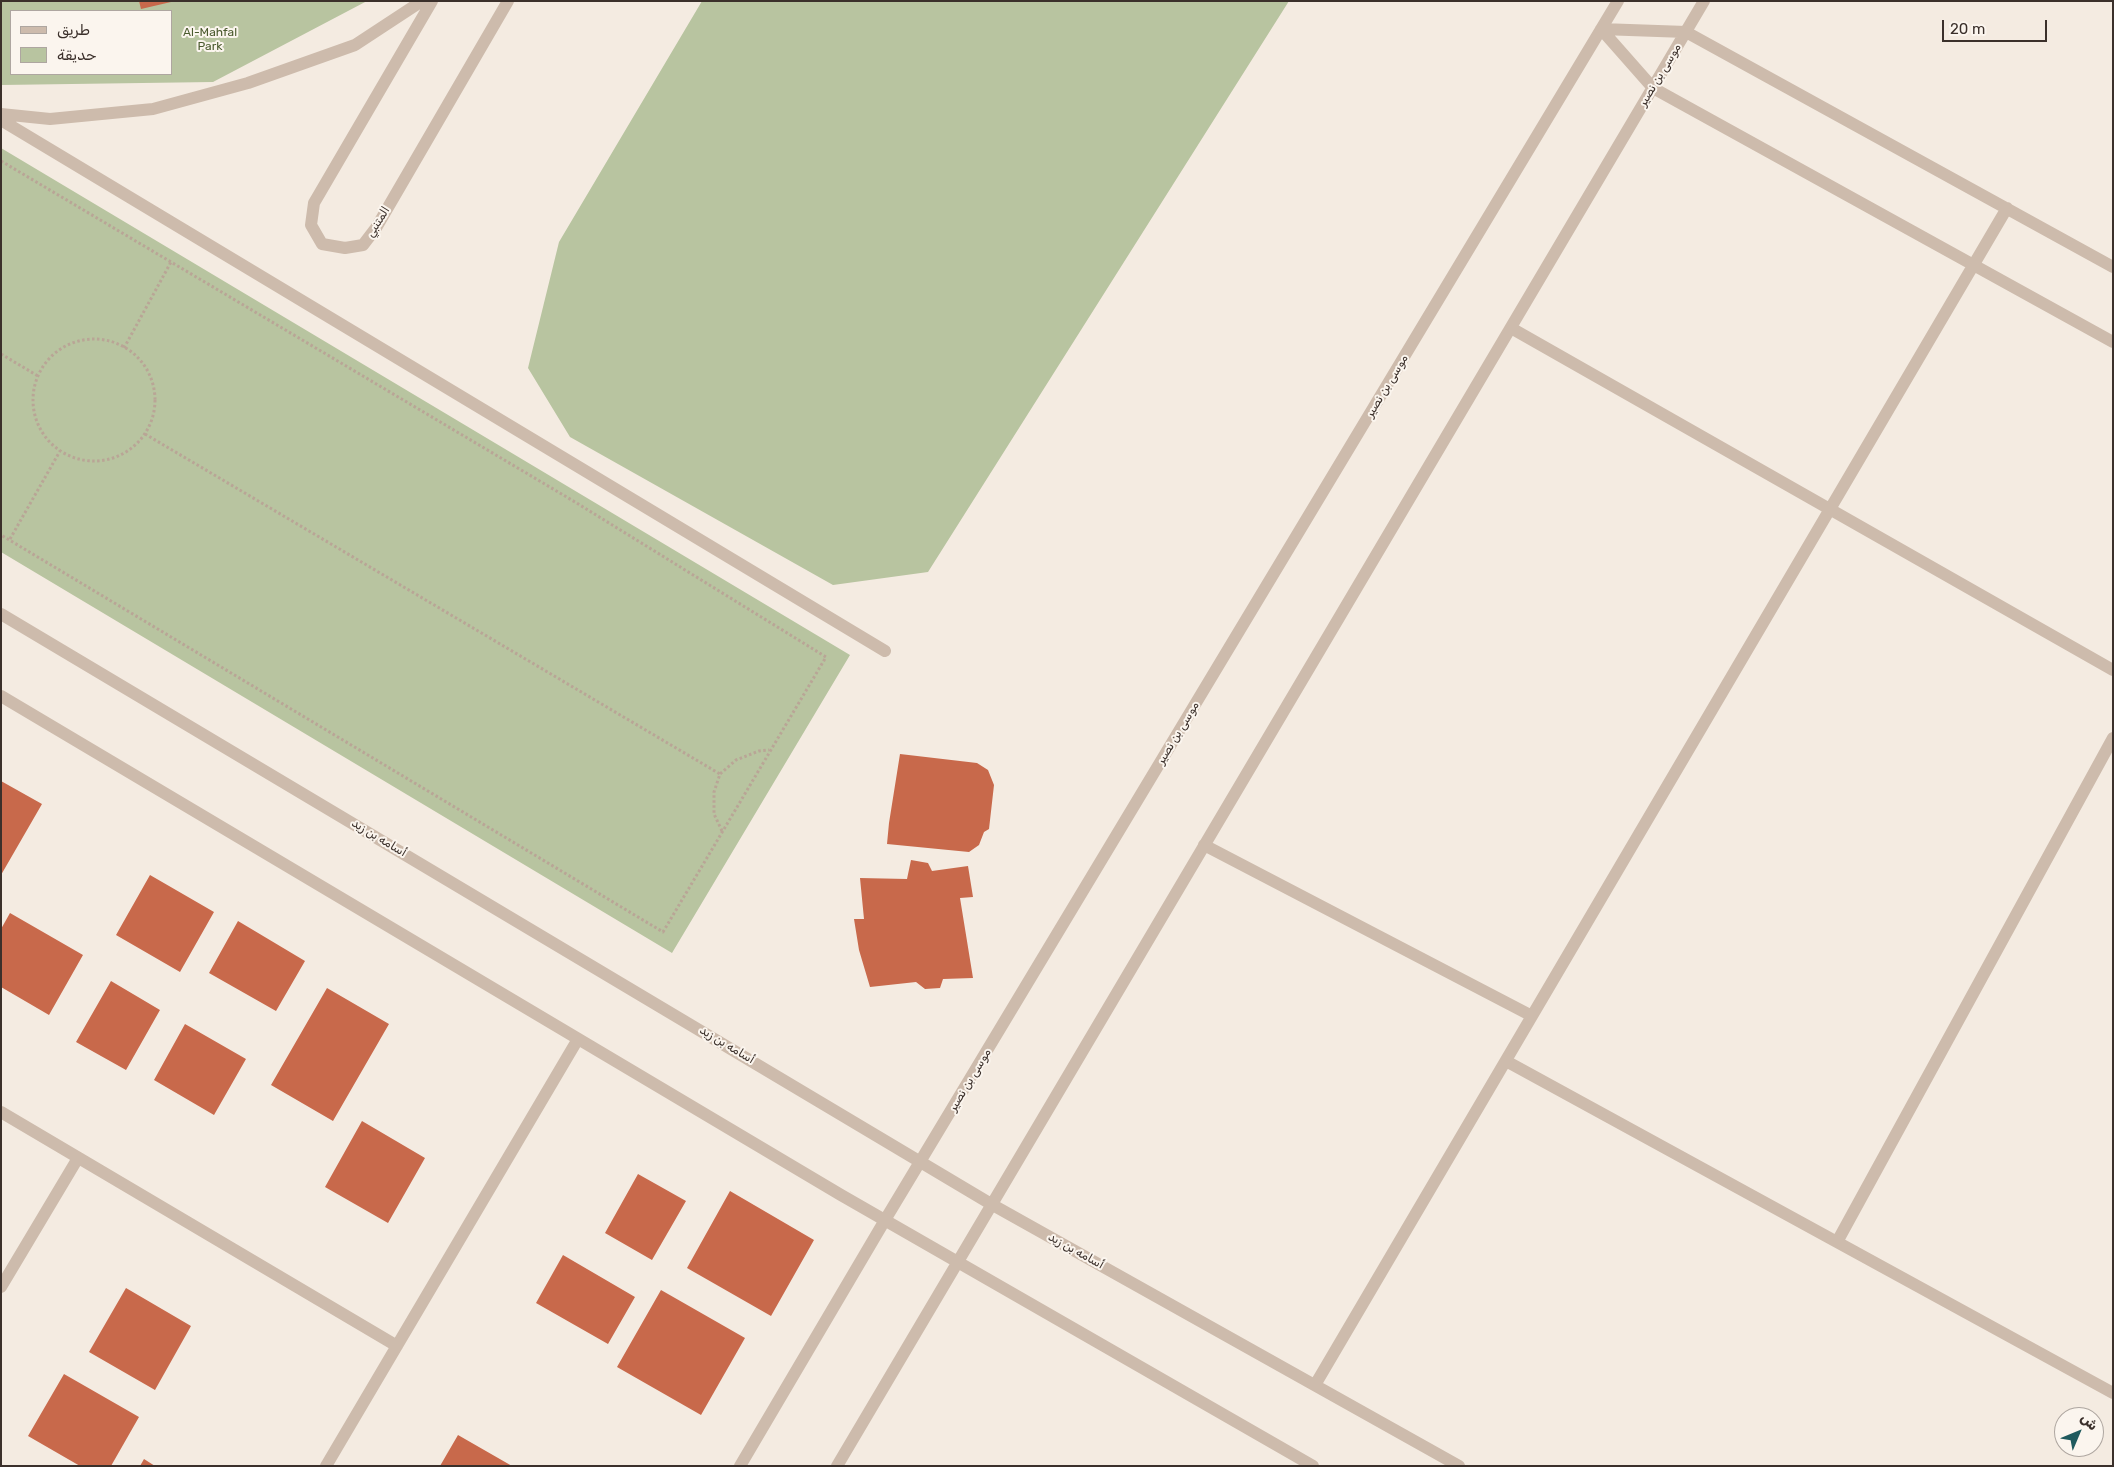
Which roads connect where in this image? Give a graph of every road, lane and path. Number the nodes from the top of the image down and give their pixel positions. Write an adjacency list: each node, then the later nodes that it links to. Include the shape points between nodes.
1 (422, 1): 9 (street, via 355,46 248,83 172,104 153,109 50,119)
2 (432, 1): 3 (street, المتنبي, via 314,203 311,225 322,244 344,248 363,245)
3 (508, 1)
4 (1618, 1): 6 (street, موسى بن نصير)
5 (1704, 1): 7 (street, موسى بن نصير)
6 (1602, 28): 7 (street); 8 (street); 40 (street, موسى بن نصير)
7 (1686, 32): 8 (street, موسى بن نصير); 12 (street)
8 (1653, 88): 14 (street); 16 (street, موسى بن نصير)
9 (1, 114)
10 (1, 120): 27 (street)
11 (1, 161): 13 (path)
12 (2007, 208): 14 (street); 15 (street)
13 (171, 262): 18 (path); 31 (path, via 574,502 826,657)
14 (1973, 265): 17 (street); 23 (street)
15 (2113, 267)
16 (1511, 328): 23 (street); 34 (street, موسى بن نصير)
17 (2113, 342)
18 (124, 348): 20 (path, via 113,342 93,339 74,342 56,351); 21 (path, via 144,366 152,383 155,404)
19 (1, 354): 20 (path)
20 (38, 376): 22 (path, via 32,404 36,422)
21 (145, 434): 22 (path, via 140,442 123,454 104,461 83,461); 32 (path)
22 (60, 451): 25 (path)
23 (1830, 509): 28 (street); 35 (street)
24 (1, 535): 25 (path)
25 (10, 540): 33 (path, via 662,932)
26 (1, 614): 40 (street, أسامه بن زيد)
27 (885, 651)
28 (2113, 670)
29 (1, 696): 36 (street)
30 (2113, 738): 43 (street)
31 (770, 750): 32 (path, via 736,760); 33 (path)
32 (720, 774): 33 (path, via 714,792 714,814)
33 (722, 831)
34 (1204, 845): 35 (street); 41 (street, موسى بن نصير)
35 (1532, 1016): 37 (street)
36 (578, 1039): 42 (street); 46 (street)
37 (1506, 1061): 43 (street); 47 (street)
38 (1, 1112): 39 (street)
39 (78, 1158): 45 (street); 46 (street)
40 (921, 1161): 41 (street, أسامه بن زيد); 42 (street, موسى بن نصير)
41 (991, 1204): 44 (street, موسى بن نصير); 47 (street, أسامه بن زيد)
42 (885, 1220): 44 (street); 50 (street, موسى بن نصير)
43 (1837, 1242): 48 (street)
44 (957, 1262): 51 (street, موسى بن نصير); 52 (street)
45 (1, 1287)
46 (397, 1346): 49 (street)
47 (1315, 1385): 53 (street, أسامه بن زيد)
48 (2113, 1393)
49 (326, 1466)
50 (740, 1466)
51 (837, 1466)
52 (1312, 1466)
53 (1459, 1466)

